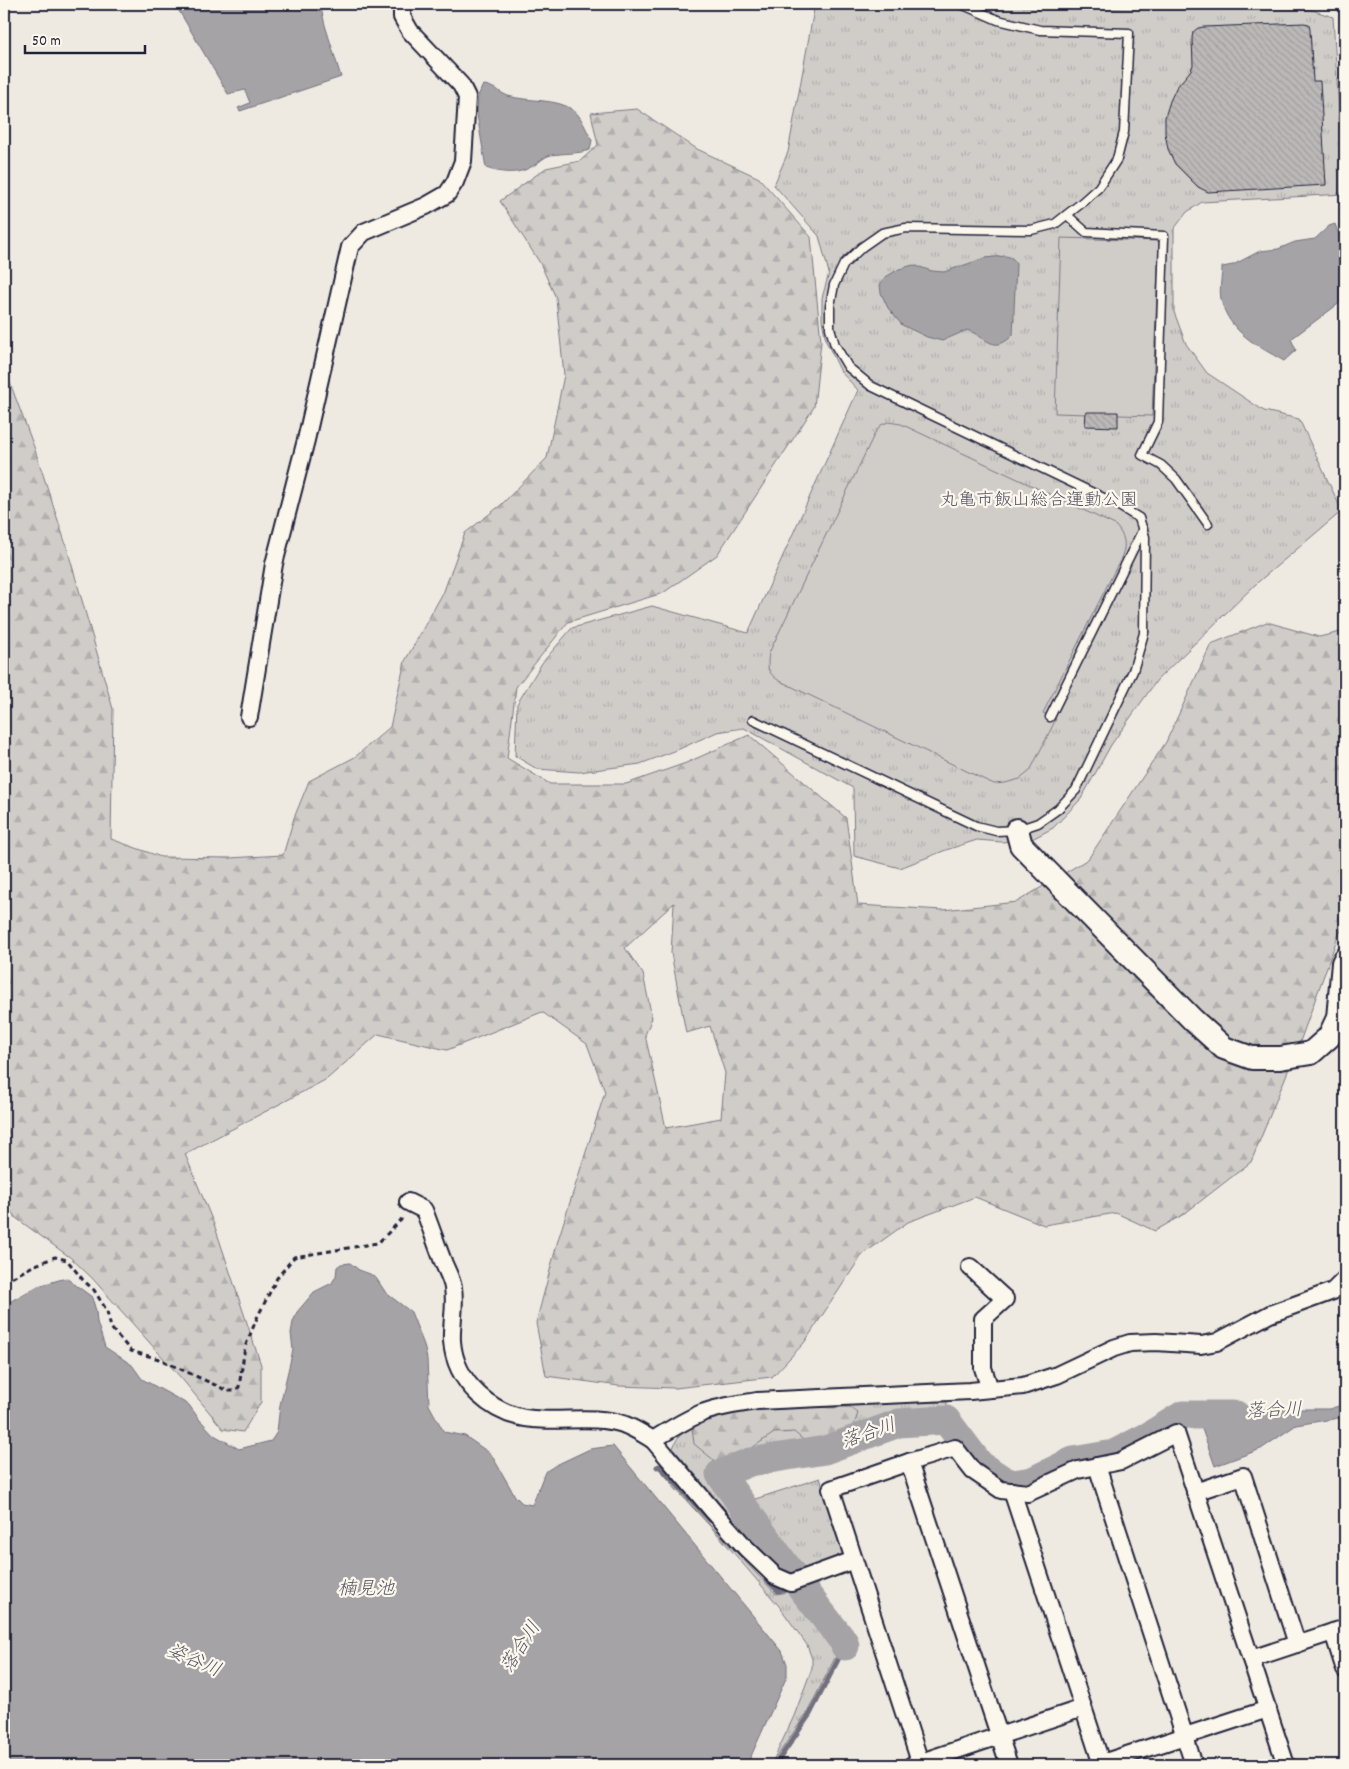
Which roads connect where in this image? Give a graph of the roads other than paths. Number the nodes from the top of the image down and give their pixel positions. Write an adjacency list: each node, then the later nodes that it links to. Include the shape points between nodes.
1 (402, 4): 6 (street, via 402,18 410,31 461,85 467,97 463,161 447,194 364,232 350,247 274,564)
2 (961, 4): 3 (lane, via 998,20 1040,30 1129,33 1124,132 1117,158 1099,187)
3 (1067, 215): 4 (lane, via 1086,232 1164,236 1158,422 1142,456 1161,465 1176,479); 5 (lane, via 1054,224 1031,230 906,228 882,234 844,264 834,285 830,328 835,345 848,367 872,386 1114,503 1139,518)
4 (1208, 524)
5 (1143, 529): 7 (lane); 9 (lane, via 1144,633 1133,671 1076,790 1058,809 1038,823)
6 (249, 717)
7 (1050, 717)
8 (753, 720): 9 (lane, via 976,826 996,831)
9 (1017, 830): 10 (street, via 1020,845 1224,1048 1252,1058 1311,1053 1329,1037 1338,1018)
10 (1345, 959)
11 (408, 1202): 15 (street, via 424,1210 453,1288 452,1343 457,1361 475,1392 490,1404 519,1418 605,1420 633,1428)
12 (970, 1267): 14 (street, via 1005,1298 983,1319 983,1368)
13 (1345, 1279): 14 (street, via 1333,1291 1270,1314 1217,1342 1201,1345 1130,1343 1048,1378 1023,1386)
14 (990, 1389): 15 (street, via 757,1401 703,1413)
15 (653, 1440): 20 (street, via 746,1548 775,1576 791,1583)
16 (909, 1462): 18 (street, via 955,1448 973,1471 1001,1490); 20 (street, via 831,1489); 27 (street)
17 (1097, 1466): 18 (street, via 1078,1470 1028,1493); 19 (street, via 1121,1461 1176,1433); 28 (street)
18 (1012, 1491): 25 (street)
19 (1195, 1492): 22 (street, via 1242,1476); 23 (street)
20 (854, 1560): 29 (street)
21 (1339, 1630): 22 (street); 24 (street)
22 (1297, 1644): 23 (street)
23 (1251, 1659): 26 (street)
24 (1345, 1670)
25 (1083, 1708): 27 (street); 30 (street)
26 (1268, 1709): 28 (street); 33 (street)
27 (999, 1736): 29 (street); 31 (street)
28 (1185, 1736): 30 (street); 32 (street)
29 (917, 1764)
30 (1102, 1764)
31 (1008, 1765)
32 (1194, 1765)
33 (1286, 1765)

